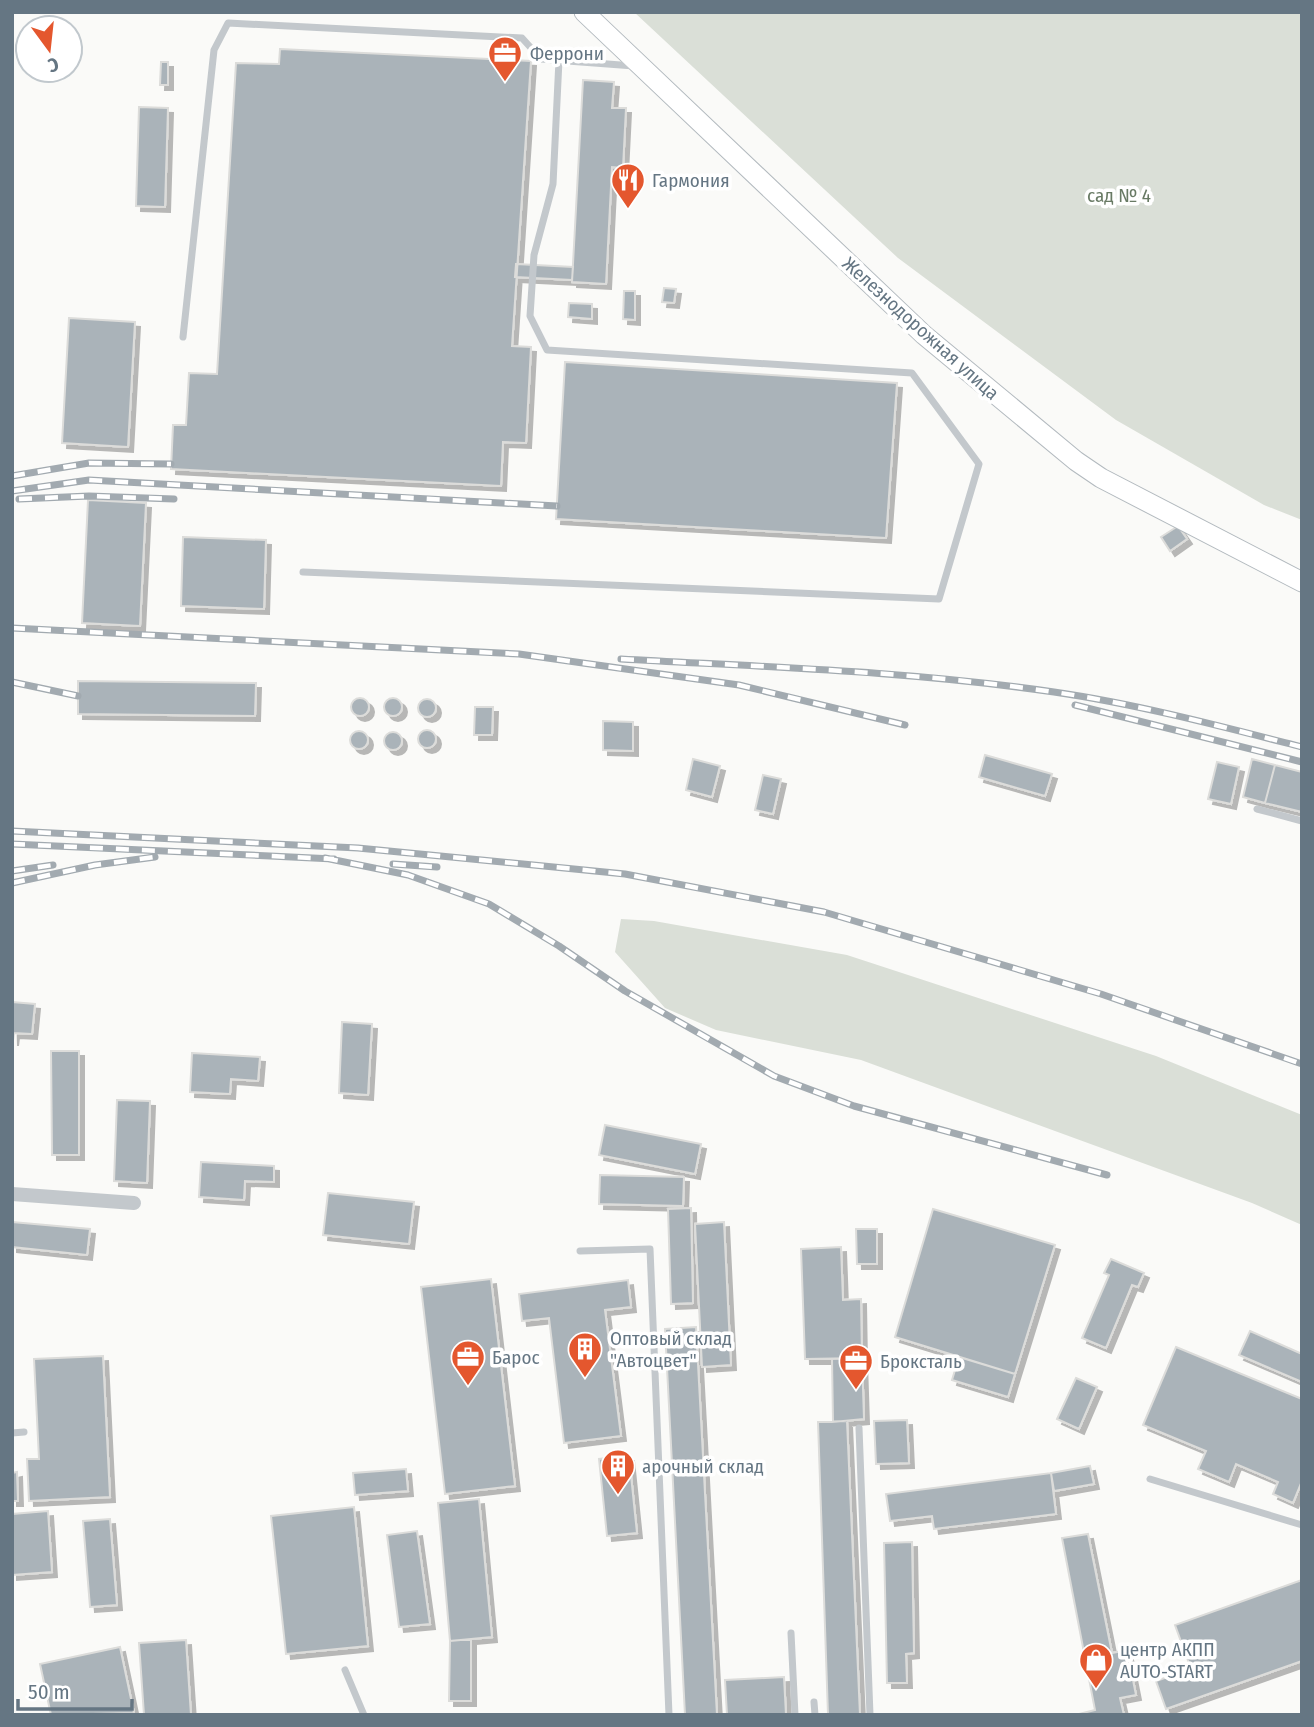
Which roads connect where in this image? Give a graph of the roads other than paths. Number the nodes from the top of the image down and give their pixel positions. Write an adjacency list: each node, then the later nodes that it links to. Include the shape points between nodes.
1 (584, 12): 3 (street, Железнодорожная улица)
2 (559, 60): 3 (lane); 4 (lane, via 541,59 522,38 228,23 214,50); 5 (lane, via 553,184 534,255 530,316 547,350 912,373 979,464 939,599)
3 (642, 67): 6 (street, Железнодорожная улица, via 924,335 1076,461)
4 (183, 337)
5 (303, 572)
6 (1302, 582)
7 (1257, 809): 8 (lane)
8 (1302, 821)
9 (12, 1194): 10 (street)
10 (134, 1203)
11 (580, 1251): 21 (lane, via 650,1249)
12 (859, 1428): 24 (lane)
13 (23, 1432): 14 (lane)
14 (12, 1433)
15 (1150, 1479): 16 (lane)
16 (1302, 1525)
17 (791, 1633): 22 (lane)
18 (345, 1670): 20 (lane)
19 (814, 1702): 23 (lane)
20 (364, 1715)
21 (669, 1715)
22 (795, 1715)
23 (814, 1715)
24 (870, 1715)

